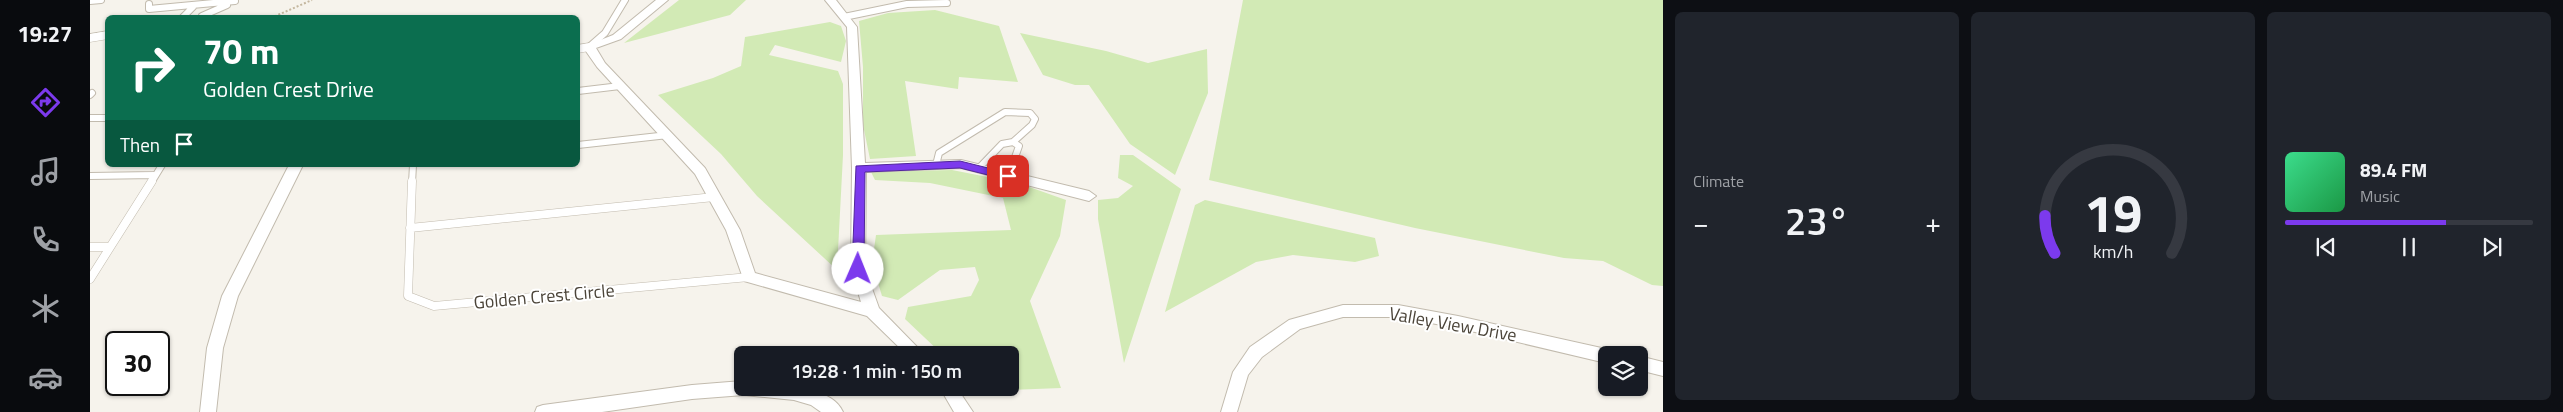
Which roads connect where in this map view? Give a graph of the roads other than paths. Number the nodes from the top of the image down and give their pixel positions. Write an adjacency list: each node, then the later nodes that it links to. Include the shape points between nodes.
1 (100, 0): 5 (lane)
2 (625, 0): 17 (lane, via 614,11 604,35)
3 (663, 0): 17 (street, via 617,37)
4 (830, 0): 14 (street)
5 (90, 1)
6 (236, 1): 9 (lane); 13 (lane)
7 (947, 3): 14 (lane, via 907,4)
8 (149, 4): 10 (lane, via 149,8)
9 (212, 4): 10 (lane); 12 (lane)
10 (192, 6): 11 (lane)
11 (184, 15)
12 (203, 15)
13 (205, 15)
14 (844, 17): 29 (street, via 852,27)
15 (105, 36): 16 (street)
16 (90, 38)
17 (583, 48): 18 (street)
18 (620, 86): 19 (lane); 22 (street)
19 (580, 91)
20 (90, 118): 21 (lane)
21 (105, 118)
22 (668, 135): 24 (lane); 34 (street, via 700,171)
23 (1013, 142): 25 (lane, via 1032,125 1035,119 1030,113 1005,112 939,154); 30 (lane, via 1002,144); 33 (lane, via 1019,146)
24 (580, 145)
25 (936, 165): 29 (street); 30 (street, via 960,164)
26 (160, 167): 31 (lane)
27 (295, 167): 47 (street, via 230,296 215,348)
28 (413, 167): 36 (lane, Golden Crest Circle)
29 (860, 168): 41 (street, via 858,269)
30 (978, 169): 33 (street)
31 (154, 175): 32 (lane); 38 (lane)
32 (90, 176)
33 (1008, 176): 35 (street)
34 (714, 196): 36 (lane); 39 (street, via 733,230)
35 (1089, 196)
36 (410, 228): 39 (lane, Golden Crest Circle, via 408,296 434,306)
37 (90, 247): 38 (lane)
38 (110, 247): 40 (lane)
39 (749, 277): 41 (street, Golden Crest Circle)
40 (90, 279)
41 (872, 312): 42 (street)
42 (908, 346)
43 (1598, 354): 51 (street, Valley View Drive, via 1398,311 1343,310 1294,324 1256,352 1241,372)
44 (1648, 365): 45 (street)
45 (1663, 369)
46 (953, 396): 50 (street)
47 (208, 412)
48 (543, 412): 49 (street, via 707,390 757,388 797,393)
49 (835, 412)
50 (965, 412)
51 (1229, 412)

